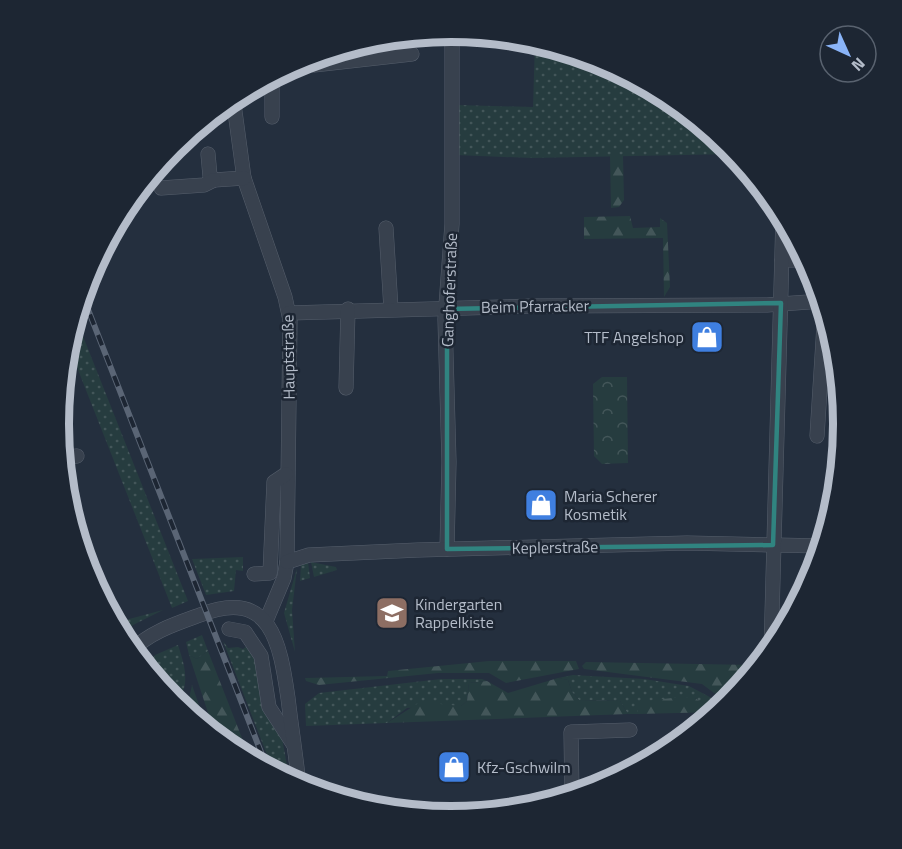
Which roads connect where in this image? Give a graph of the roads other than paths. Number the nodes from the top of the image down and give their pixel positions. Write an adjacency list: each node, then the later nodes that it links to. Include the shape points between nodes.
1 (452, 42): 19 (street, Ganghoferstraße, via 452,224)
2 (412, 54): 3 (street)
3 (323, 64)
4 (272, 86): 6 (street)
5 (234, 109): 8 (street, Hauptstraße)
6 (272, 117)
7 (208, 154): 9 (street)
8 (244, 178): 9 (street); 20 (street, Hauptstraße)
9 (214, 180): 10 (street, via 204,185)
10 (161, 189)
11 (386, 228): 18 (street)
12 (783, 234): 13 (street)
13 (782, 260): 14 (street); 16 (street)
14 (796, 260)
15 (813, 301): 16 (street, Beim Pfarracker)
16 (781, 303): 19 (street, Beim Pfarracker); 27 (street)
17 (348, 309): 18 (street, Beim Pfarracker); 20 (street, Beim Pfarracker); 22 (street)
18 (391, 309): 19 (street, Beim Pfarracker)
19 (447, 309): 29 (street, Ganghoferstraße)
20 (289, 313): 26 (street, Hauptstraße)
21 (823, 339): 23 (street)
22 (346, 388)
23 (818, 436)
24 (77, 456): 25 (street)
25 (70, 457)
26 (286, 474): 30 (street, Hauptstraße); 31 (street, via 274,482 270,573)
27 (773, 545): 28 (street, Keplerstraße); 29 (street, Keplerstraße, via 687,543); 34 (street)
28 (813, 546)
29 (447, 549): 30 (street, Keplerstraße, via 309,555)
30 (287, 562): 32 (street, Hauptstraße, via 285,578)
31 (254, 574)
32 (266, 621): 35 (street, via 244,608 219,607 162,629); 37 (street, via 274,632 283,666)
33 (229, 629): 37 (street, via 245,632 259,650 269,707)
34 (771, 633)
35 (138, 644)
36 (630, 730): 39 (street, via 571,732)
37 (294, 746): 38 (street)
38 (300, 776)
39 (572, 788)

